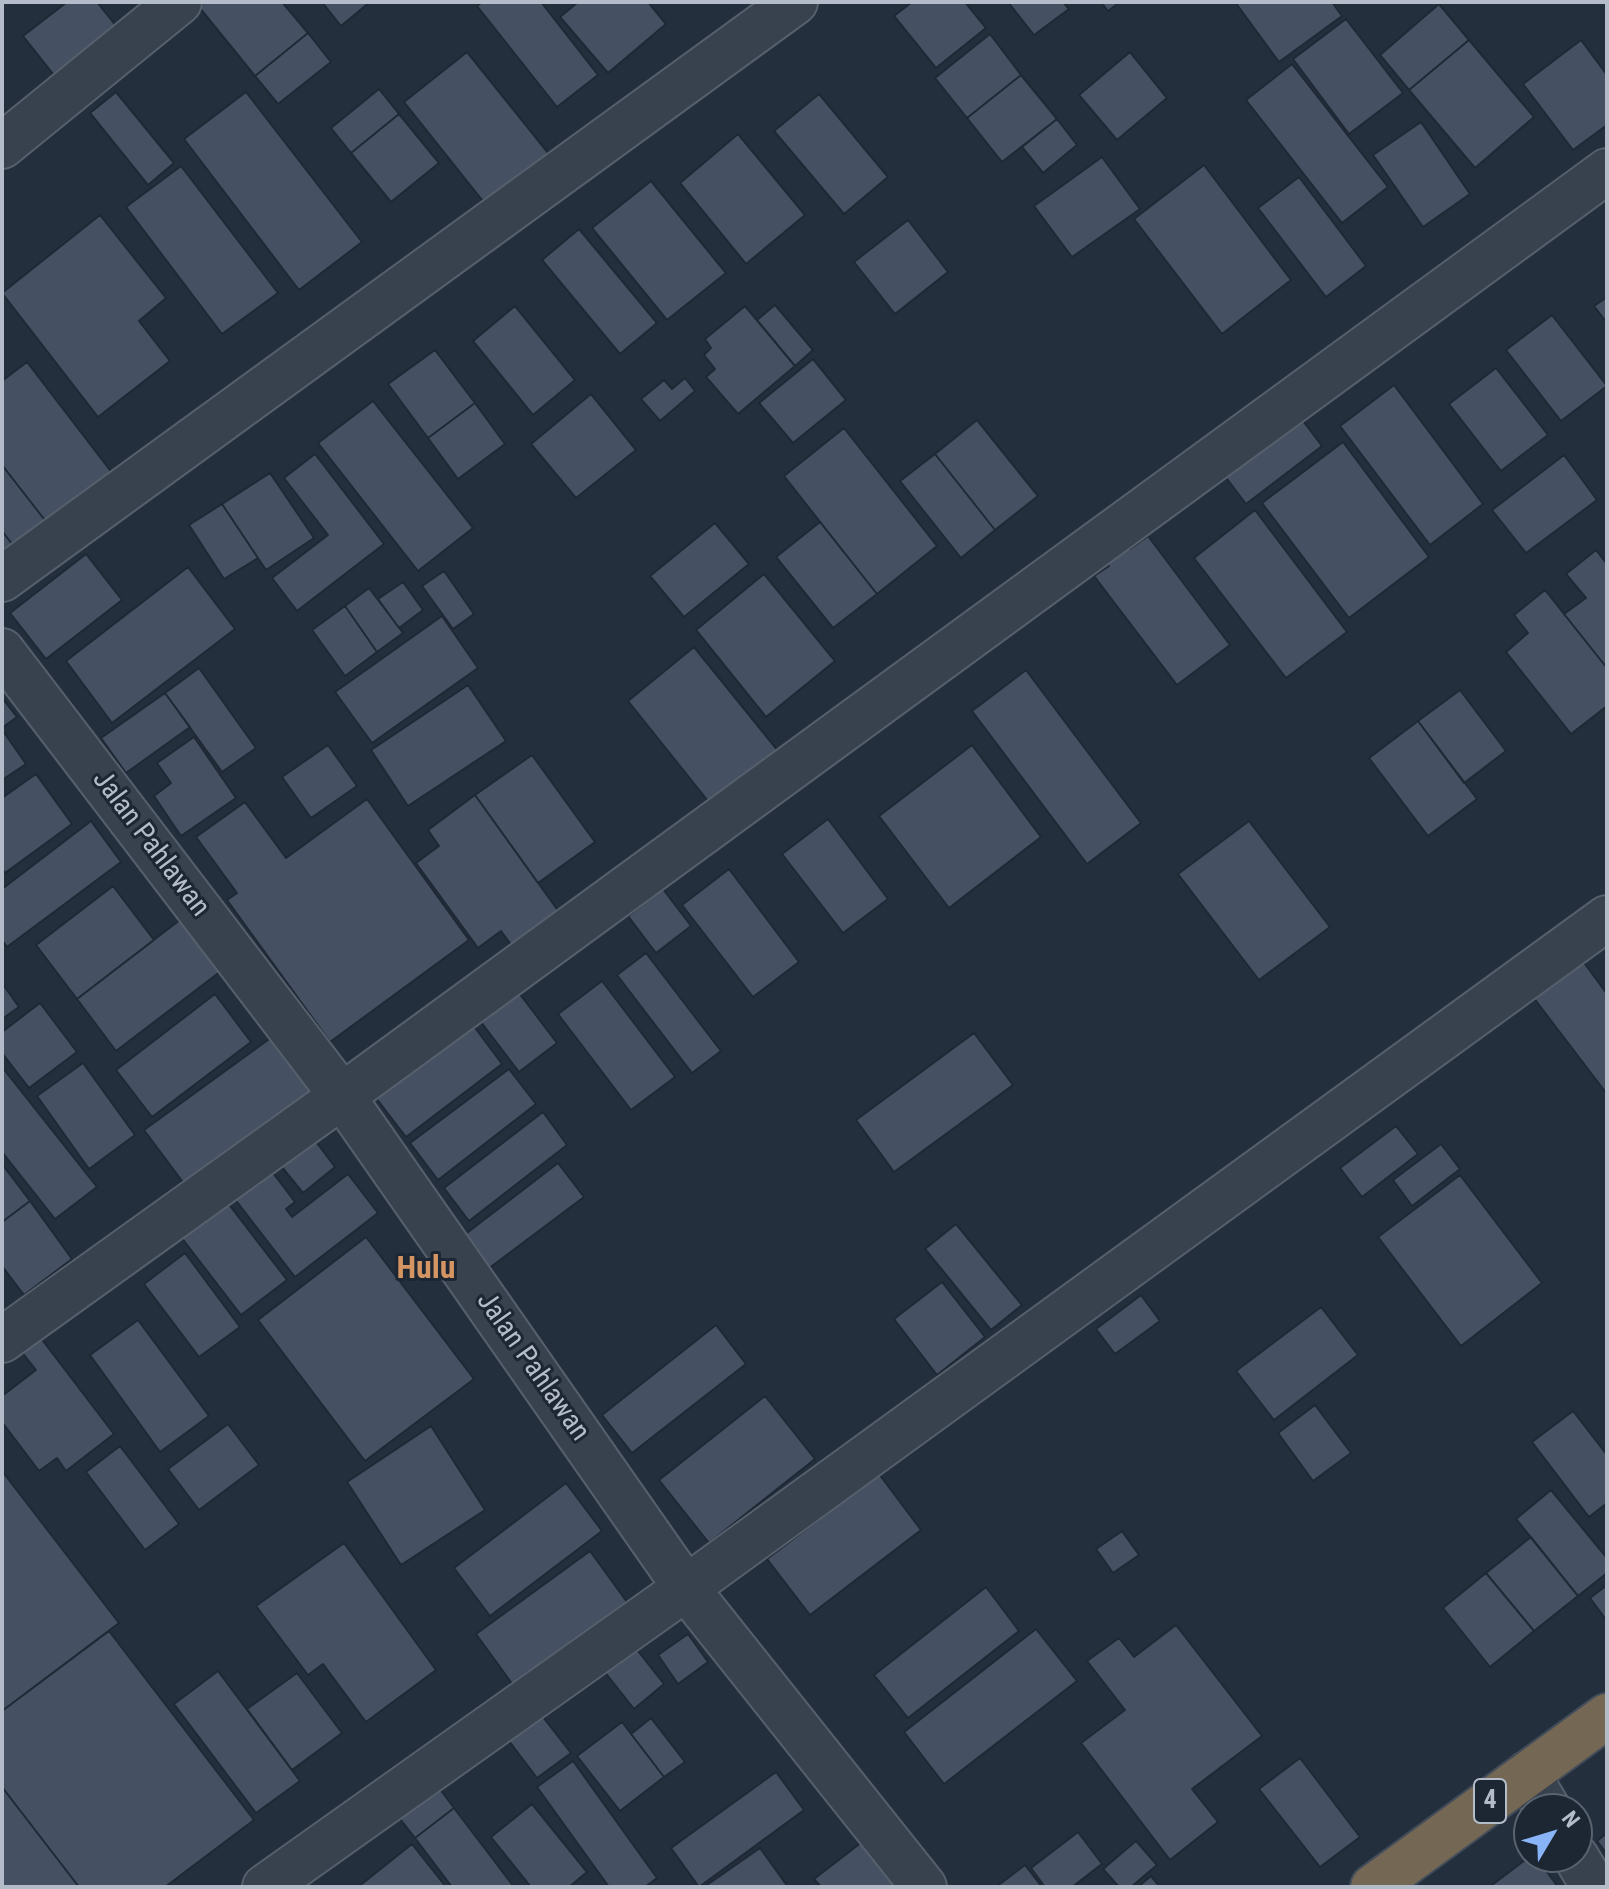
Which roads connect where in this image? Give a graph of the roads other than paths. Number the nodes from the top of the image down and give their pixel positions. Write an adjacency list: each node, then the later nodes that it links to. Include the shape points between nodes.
1 (179, 2): 3 (street)
2 (795, 2): 5 (street)
3 (2, 146)
4 (1607, 171): 8 (street)
5 (2, 579)
6 (2, 651): 8 (street, Jalan Pahlawan)
7 (1607, 918): 10 (street)
8 (342, 1096): 9 (street); 10 (street, Jalan Pahlawan)
9 (2, 1340)
10 (686, 1588): 13 (street); 14 (street, Jalan Pahlawan)
11 (1607, 1716): 12 (highway, 4)
12 (1538, 1792): 15 (highway, 4)
13 (265, 1887)
14 (924, 1887)
15 (1373, 1887)

